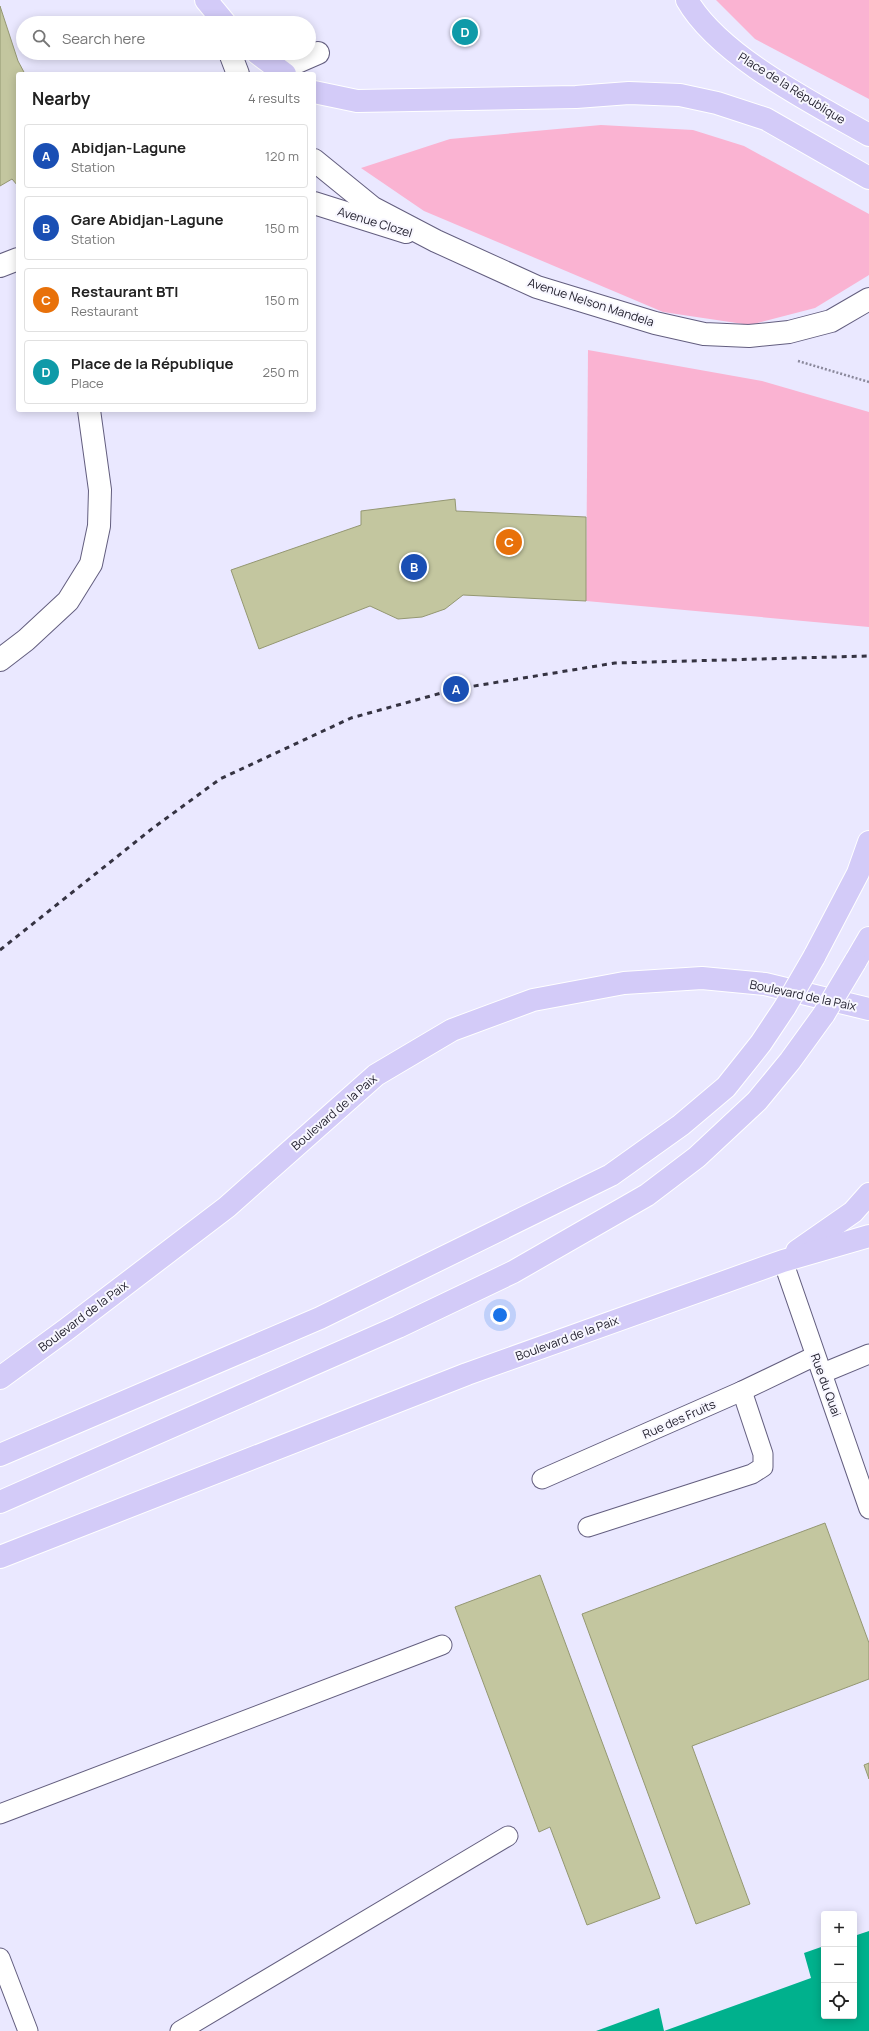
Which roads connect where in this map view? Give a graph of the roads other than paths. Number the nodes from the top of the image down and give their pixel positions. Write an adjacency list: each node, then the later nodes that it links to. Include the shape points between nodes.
1 (687, 0): 6 (main road, Place de la République, via 709,29 740,56)
2 (266, 60): 4 (main road)
3 (305, 60): 4 (main road)
4 (282, 72)
5 (316, 92): 8 (main road, via 357,101 576,97 630,93 680,96 717,103 766,119)
6 (869, 135)
7 (316, 162): 10 (main road, Avenue Nelson Mandela, via 373,208)
8 (869, 178)
9 (316, 204): 10 (main road, Avenue Clozel)
10 (436, 241): 13 (main road, Avenue Nelson Mandela, via 537,287 655,323 704,334 749,336 789,332 831,321)
11 (16, 260): 12 (main road)
12 (0, 266)
13 (869, 299)
14 (90, 412): 15 (main road, via 100,490 99,526 91,564 68,601)
15 (0, 660)
16 (869, 842): 27 (main road, bridge, via 858,873 814,957 761,1043 726,1087 681,1125 611,1175 320,1318)
17 (869, 938): 29 (main road, bridge, via 824,1014 757,1101 697,1156 647,1195 513,1272 398,1327)
18 (869, 1009): 25 (main road, Boulevard de la Paix, via 765,984 702,978 624,983 533,1000 452,1030 376,1075 227,1207)
19 (869, 1194): 21 (main road, via 853,1212)
20 (869, 1236): 21 (main road, Boulevard de la Paix)
21 (783, 1261): 23 (lane, Rue du Quai); 32 (main road, Boulevard de la Paix, via 467,1374)
22 (869, 1354): 24 (lane)
23 (815, 1356): 24 (lane, Rue du Quai); 26 (lane, Rue des Fruits)
24 (823, 1373): 30 (lane, Rue du Quai)
25 (0, 1378)
26 (742, 1391): 28 (lane, Rue des Fruits); 31 (lane, via 763,1454 763,1467 752,1474)
27 (0, 1455)
28 (542, 1479)
29 (0, 1502)
30 (869, 1509)
31 (588, 1527)
32 (0, 1557)
33 (442, 1645): 34 (lane)
34 (0, 1814)
35 (508, 1836): 38 (lane)
36 (0, 1958): 37 (lane)
37 (28, 2031)
38 (180, 2031)

